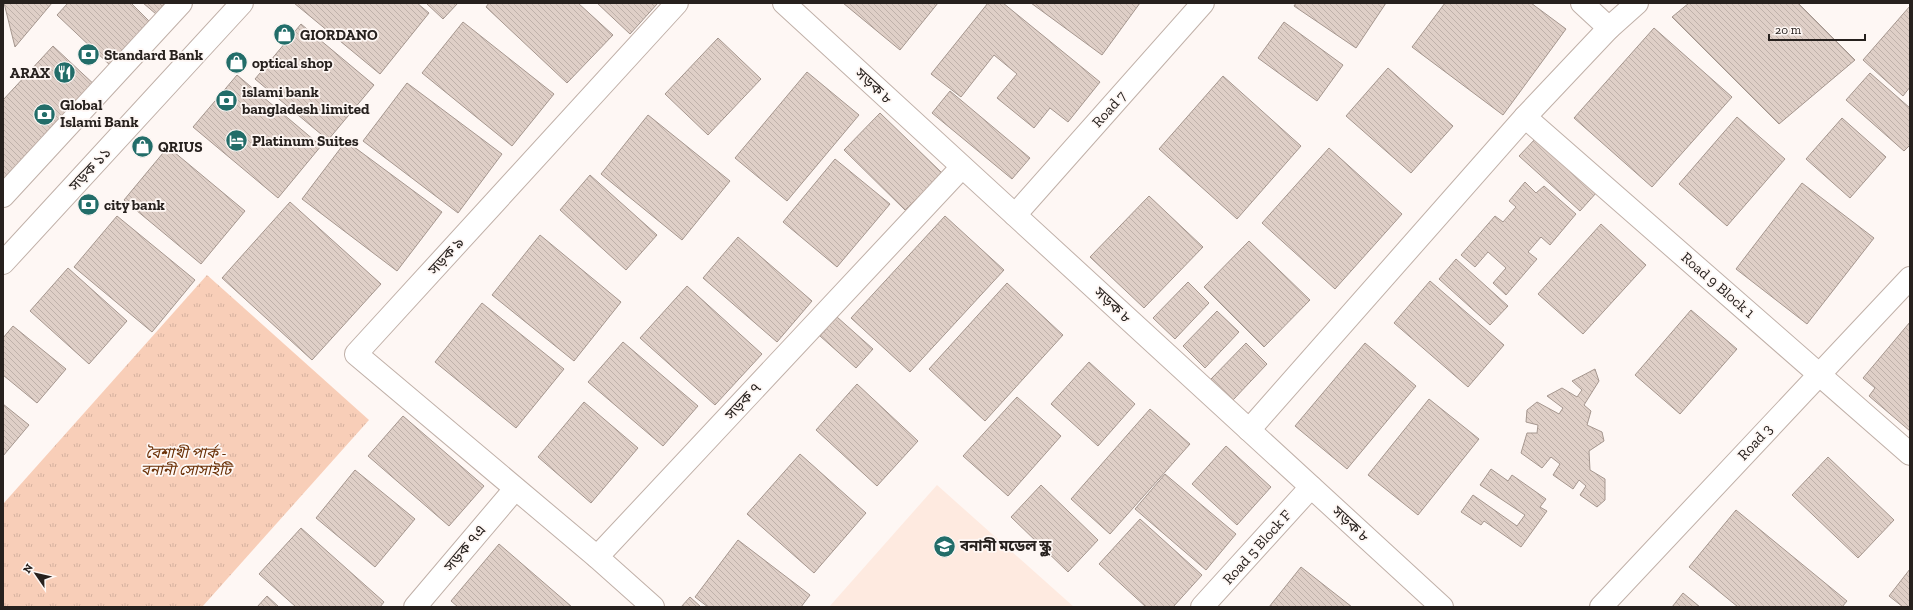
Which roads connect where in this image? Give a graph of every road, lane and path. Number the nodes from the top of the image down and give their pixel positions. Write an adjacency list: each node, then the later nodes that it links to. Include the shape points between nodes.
1 (181, 3): 11 (street)
2 (242, 3): 13 (street, সড়ক ১১)
3 (677, 3): 19 (street, সড়ক ৯, via 356,354)
4 (784, 3): 10 (street, সড়ক ৮)
5 (1203, 3): 12 (street, Road 7)
6 (1582, 3): 8 (street)
7 (1637, 3): 8 (street)
8 (1609, 28): 9 (street)
9 (1525, 117): 15 (street, Road 9 Block 1); 16 (street)
10 (962, 167): 12 (street, সড়ক ৮); 20 (street, সড়ক ৭)
11 (3, 196)
12 (1015, 215): 16 (street, সড়ক ৮)
13 (7, 250)
14 (1910, 278): 15 (street, Road 3)
15 (1820, 374): 17 (street, Road 9 Block 1); 25 (street, Road 3)
16 (1249, 430): 18 (street, সড়ক ৮)
17 (1910, 454)
18 (1311, 487): 23 (street, Road 5 Block F); 24 (street, সড়ক ৮)
19 (515, 489): 20 (street); 21 (street, সড়ক ৭এ)
20 (597, 557): 22 (street)
21 (415, 607)
22 (652, 607)
23 (1202, 607)
24 (1442, 607)
25 (1601, 607)

